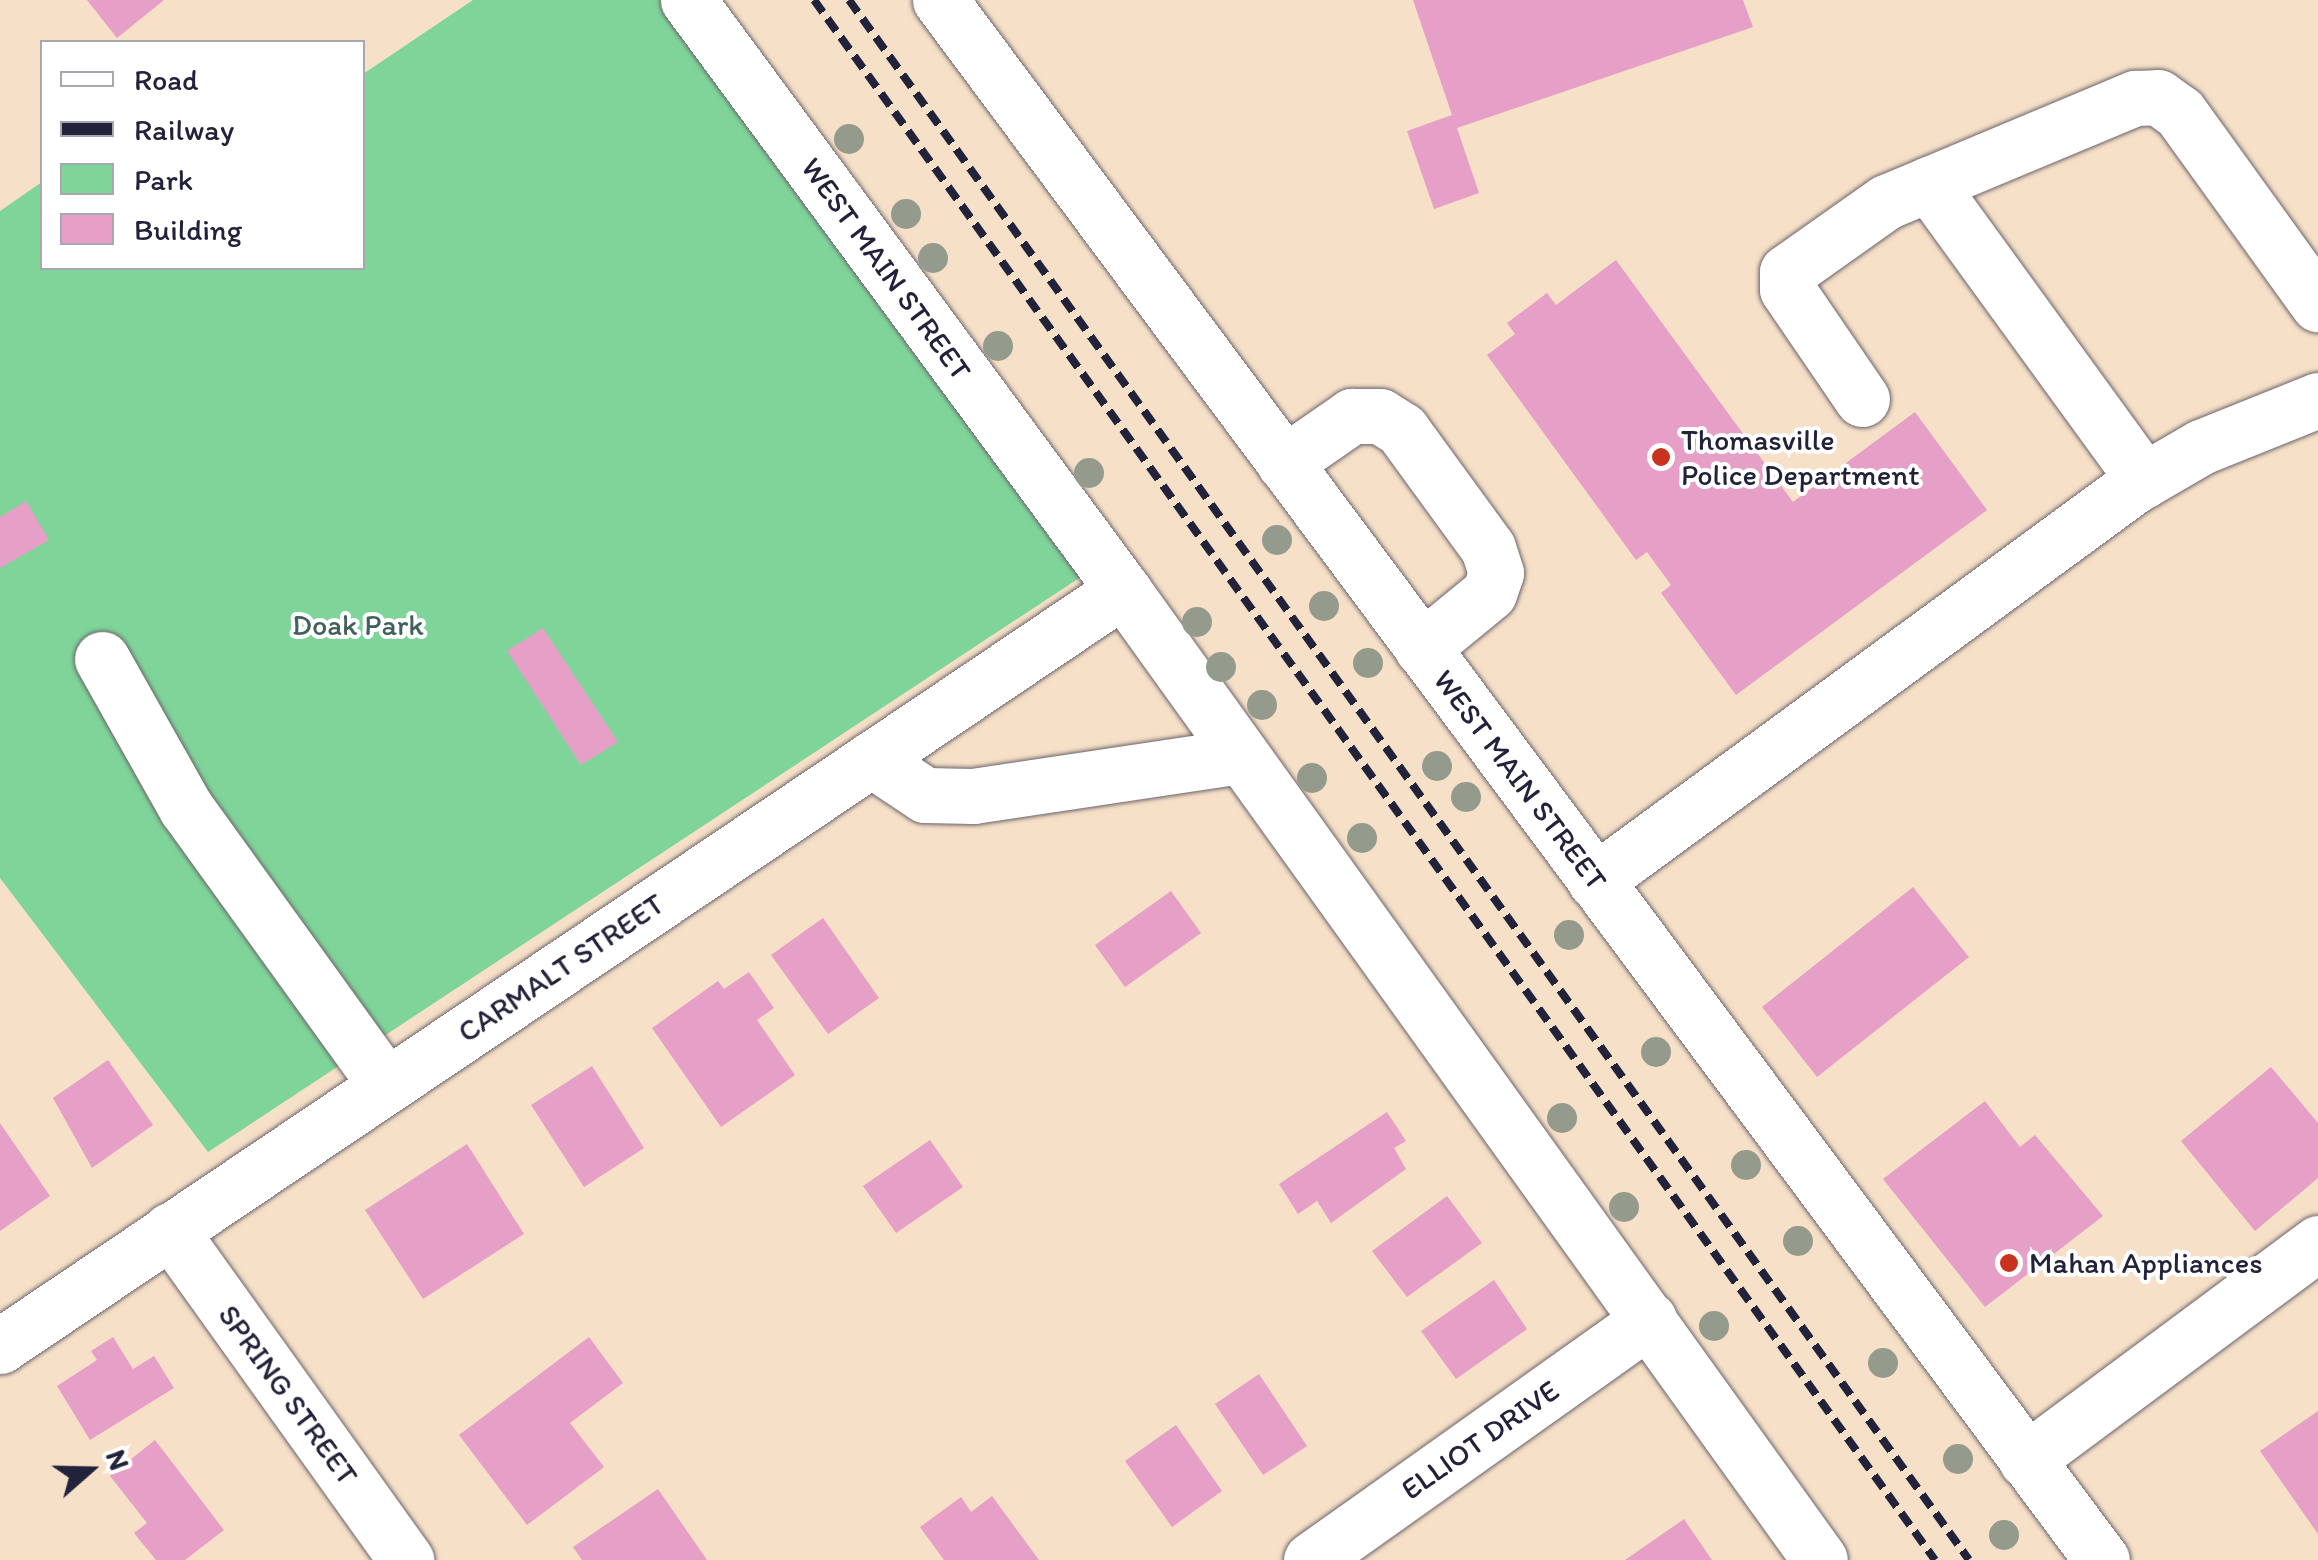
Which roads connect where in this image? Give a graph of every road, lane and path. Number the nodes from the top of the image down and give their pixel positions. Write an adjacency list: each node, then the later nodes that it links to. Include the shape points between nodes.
1 (688, 0): 9 (street, WEST MAIN STREET)
2 (940, 0): 7 (street, WEST MAIN STREET)
3 (1928, 184): 4 (street, via 2134,98 2158,96 2180,114); 5 (street, via 1886,202 1787,272 1787,289); 8 (street)
4 (2318, 304)
5 (1862, 399)
6 (2318, 400): 8 (street, via 2201,447)
7 (1284, 463): 10 (street, WEST MAIN STREET); 10 (street, via 1352,416 1380,416 1402,430 1488,548 1496,573 1490,593)
8 (2144, 480): 14 (street)
9 (1123, 590): 12 (street, WEST MAIN STREET); 13 (street, CARMALT STREET)
10 (1422, 648): 14 (street, WEST MAIN STREET)
11 (102, 659): 15 (street, via 186,808)
12 (1242, 756): 13 (street, via 972,796 925,795); 18 (street, WEST MAIN STREET)
13 (872, 760): 15 (street, CARMALT STREET)
14 (1595, 882): 20 (street, WEST MAIN STREET)
15 (386, 1085): 16 (street, CARMALT STREET)
16 (170, 1230): 19 (street, CARMALT STREET); 21 (street, SPRING STREET)
17 (2318, 1243): 20 (street)
18 (1649, 1320): 22 (street, ELLIOT DRIVE); 23 (street, WEST MAIN STREET)
19 (0, 1346)
20 (2026, 1460): 24 (street, WEST MAIN STREET)
21 (406, 1560)
22 (1312, 1560)
23 (1820, 1560)
24 (2102, 1560)

